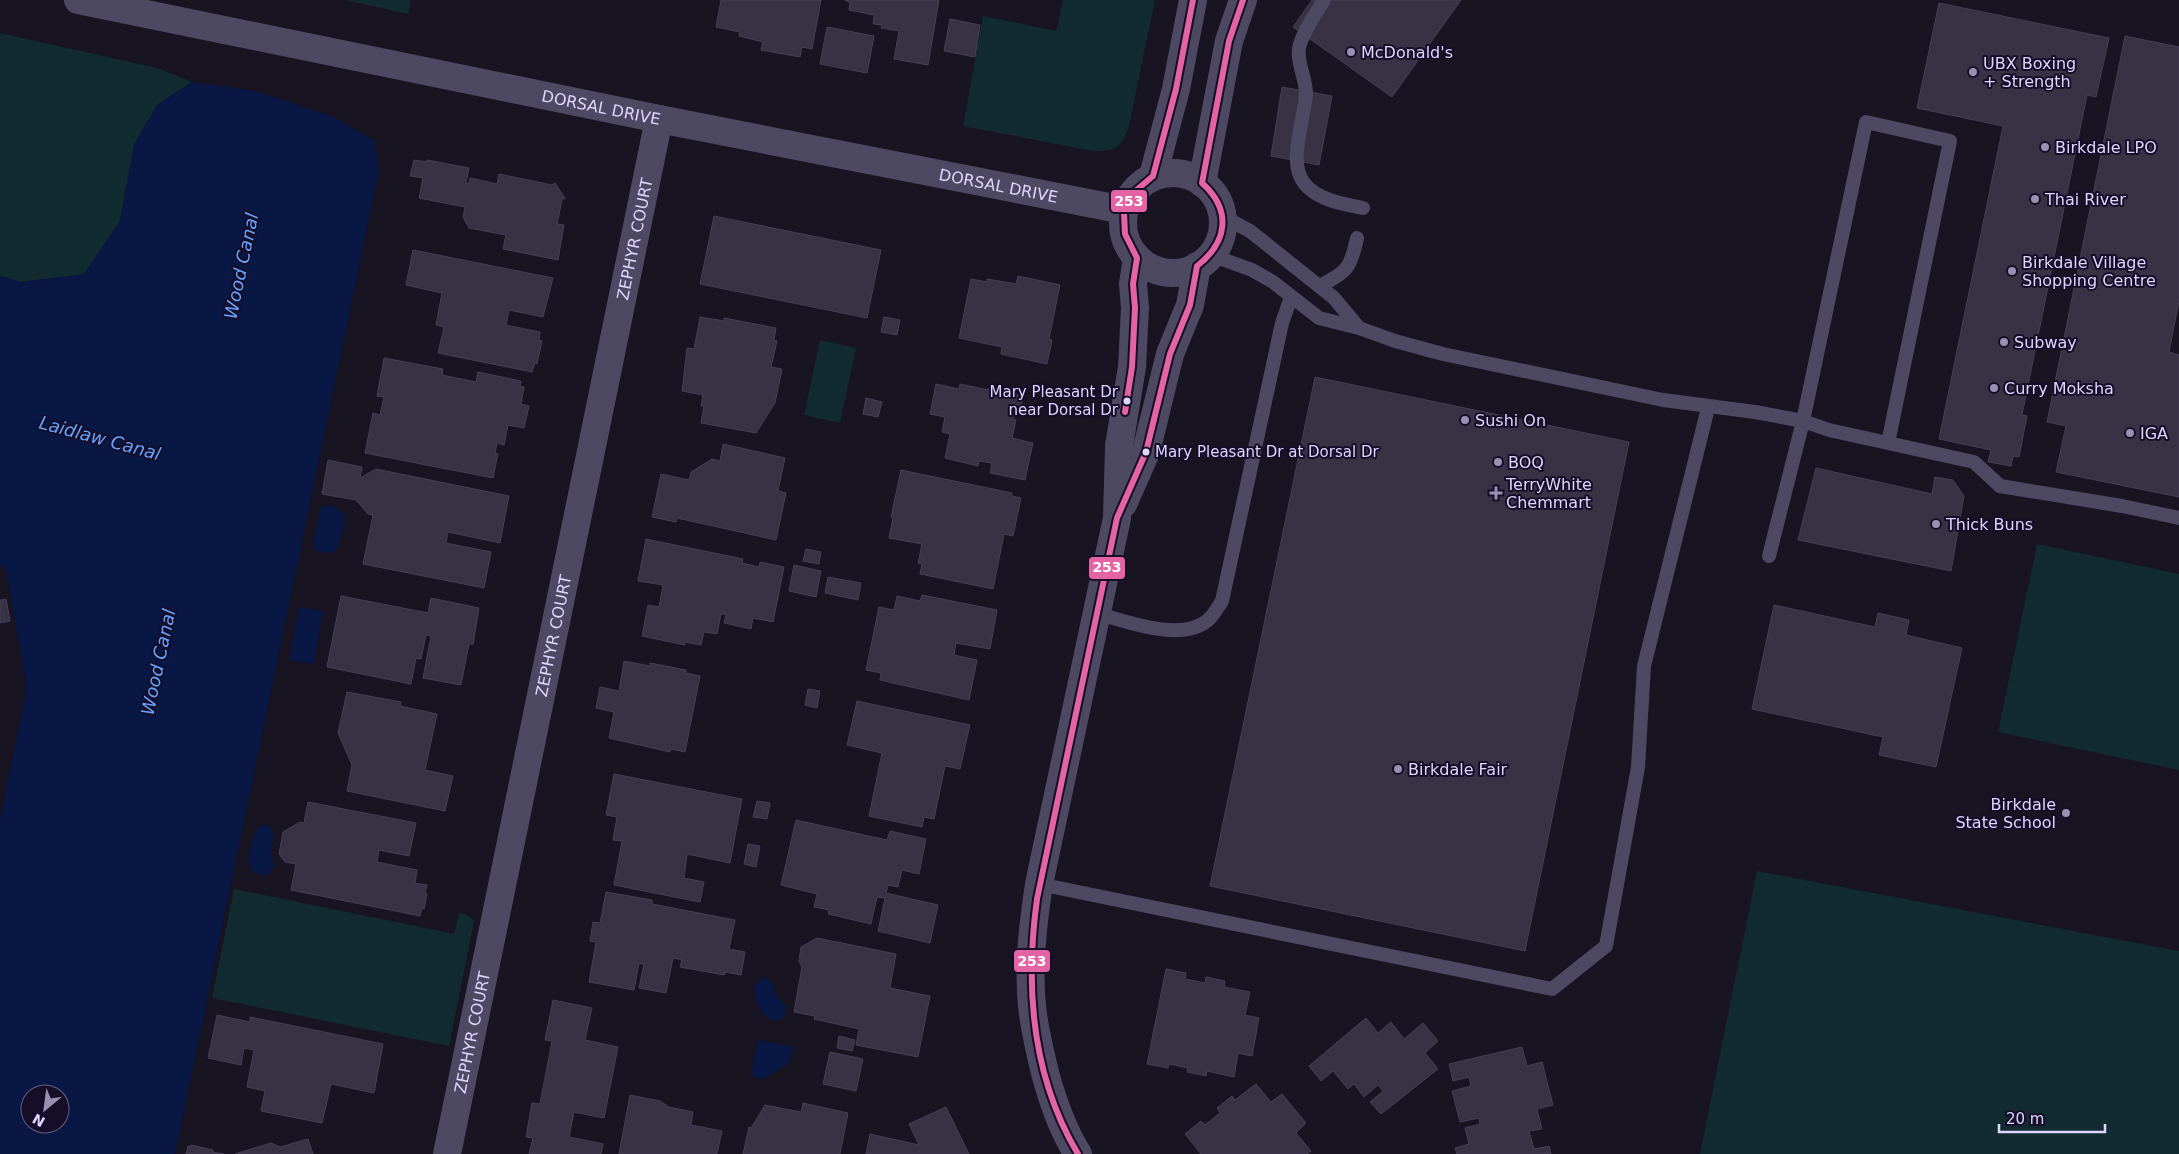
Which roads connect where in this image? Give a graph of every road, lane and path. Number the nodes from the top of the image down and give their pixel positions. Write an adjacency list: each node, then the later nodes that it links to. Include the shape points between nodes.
1 (78, 0): 5 (street, DORSAL DRIVE)
2 (1192, 0): 6 (street, via 1176,89)
3 (1243, 0): 7 (street, via 1230,41)
4 (1324, 0): 8 (lane, via 1299,46 1306,92 1296,161 1298,174 1305,185 1318,194)
5 (659, 119): 9 (street, DORSAL DRIVE); 25 (street, ZEPHYR COURT)
6 (1154, 176): 7 (street, via 1170,173 1188,175); 9 (street, via 1140,184)
7 (1202, 183): 10 (street, via 1219,204)
8 (1363, 208)
9 (1124, 210): 12 (street, via 1127,244)
10 (1222, 216): 13 (street, via 1218,243); 14 (lane, via 1250,231)
11 (1356, 238): 14 (lane, via 1348,268 1339,277)
12 (1137, 258): 13 (street, via 1166,272 1182,272); 20 (street, via 1132,284 1135,308 1132,367 1119,446)
13 (1204, 260): 15 (lane, via 1252,270 1274,282); 20 (street, via 1170,354 1146,452)
14 (1319, 286): 16 (lane, via 1334,298)
15 (1291, 297): 16 (lane, via 1319,318); 23 (lane, via 1282,323 1222,601 1208,620 1192,628 1167,630)
16 (1359, 328): 17 (lane, via 1443,354)
17 (1708, 408): 18 (lane, via 1755,412); 24 (lane, via 1644,666 1638,766 1606,946 1552,988)
18 (1803, 422): 19 (lane); 19 (lane, via 1866,122 1950,141); 22 (lane)
19 (1888, 443): 21 (lane, via 1974,462 2000,486)
20 (1117, 518): 23 (street)
21 (2179, 518)
22 (1770, 556)
23 (1096, 613): 24 (street)
24 (1038, 884): 26 (street, via 1032,932 1031,1005 1053,1104)
25 (447, 1154)
26 (1078, 1154)

